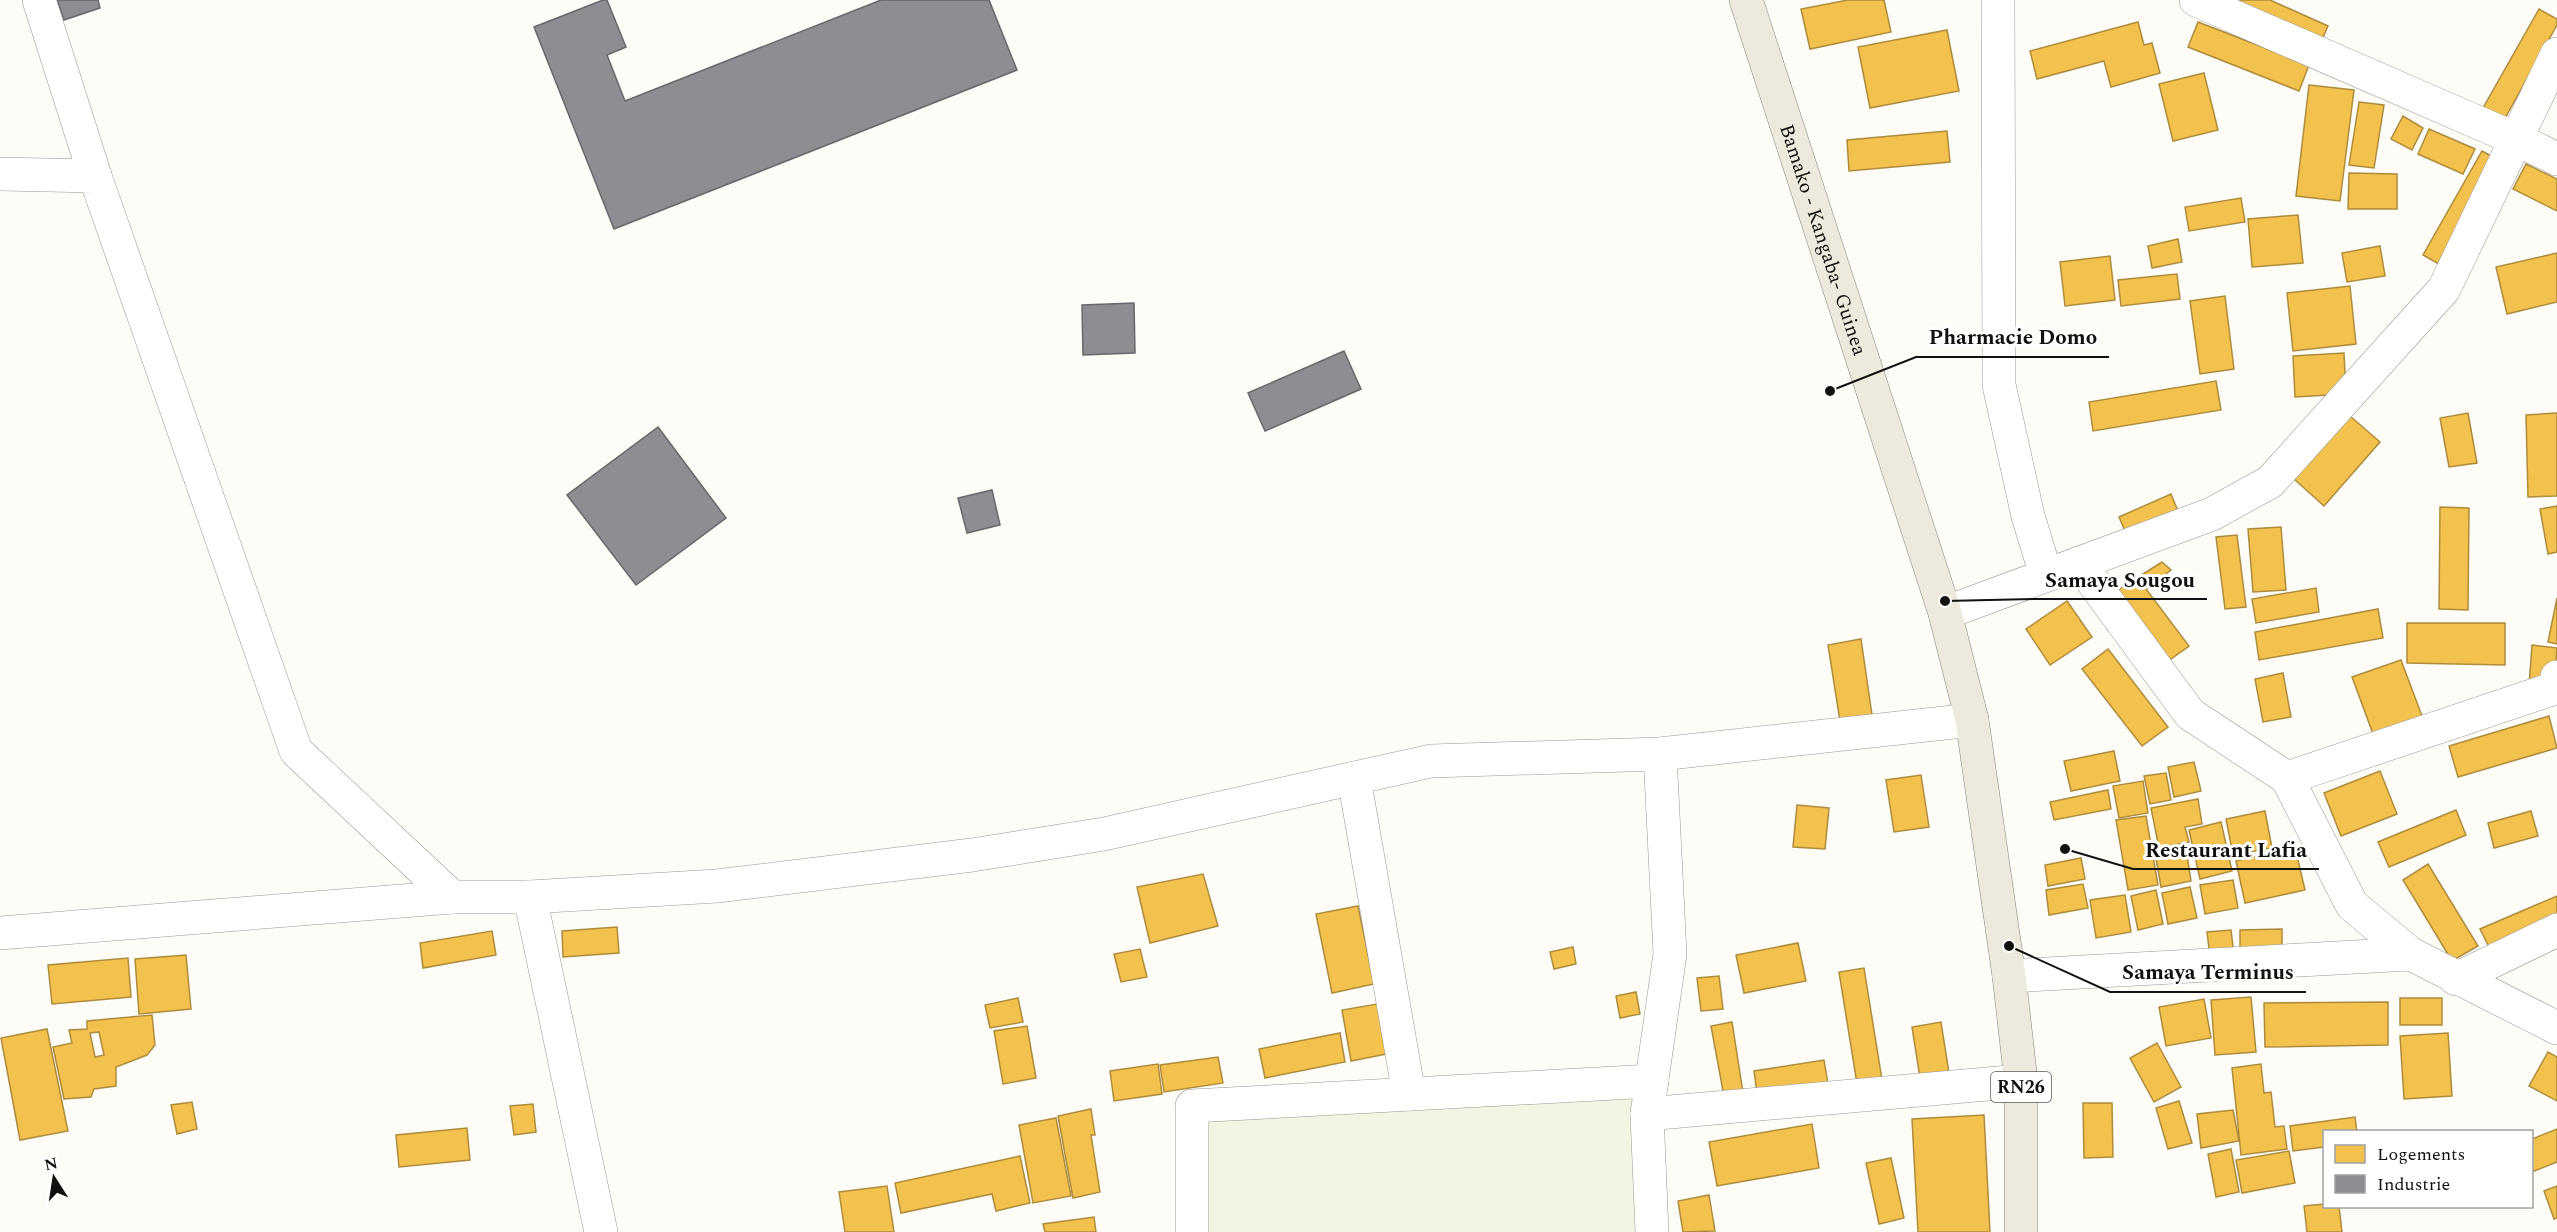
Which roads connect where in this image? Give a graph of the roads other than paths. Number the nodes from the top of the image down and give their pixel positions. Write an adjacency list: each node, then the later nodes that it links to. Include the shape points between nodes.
1 (39, 0): 9 (street)
2 (1746, 0): 12 (main road, Bamako - Kangaba- Guinea / RN26)
3 (1998, 0): 11 (street, via 1999,385 2028,516)
4 (2196, 0): 6 (street)
5 (2557, 54): 6 (street)
6 (2516, 139): 7 (street); 10 (street, via 2444,290 2270,482 2212,514)
7 (2557, 159)
8 (0, 174): 9 (street)
9 (95, 176): 18 (street, via 296,751)
10 (2079, 563): 11 (street); 17 (street, via 2190,714)
11 (2046, 575): 12 (street)
12 (1945, 613): 14 (main road, Bamako - Kangaba- Guinea / RN26)
13 (2557, 677): 17 (street, via 2555,688)
14 (1972, 720): 15 (street); 23 (main road, RN26)
15 (1660, 754): 16 (street, via 1431,761); 27 (street, via 1670,954)
16 (1354, 778): 19 (street, via 1104,834 972,855 717,886); 28 (street)
17 (2287, 778): 22 (street, via 2352,905)
18 (452, 897): 19 (street); 21 (street)
19 (530, 897): 30 (street)
20 (2557, 930): 24 (street)
21 (0, 933)
22 (2411, 954): 23 (street); 24 (street)
23 (2009, 976): 26 (main road, RN26)
24 (2456, 979): 25 (street)
25 (2557, 1028)
26 (2021, 1081): 29 (street); 33 (main road, RN26)
27 (1652, 1082): 28 (street); 29 (street)
28 (1409, 1094): 31 (street, via 1192,1106)
29 (1647, 1114): 32 (street)
30 (601, 1232)
31 (1192, 1232)
32 (1652, 1232)
33 (2021, 1232)

